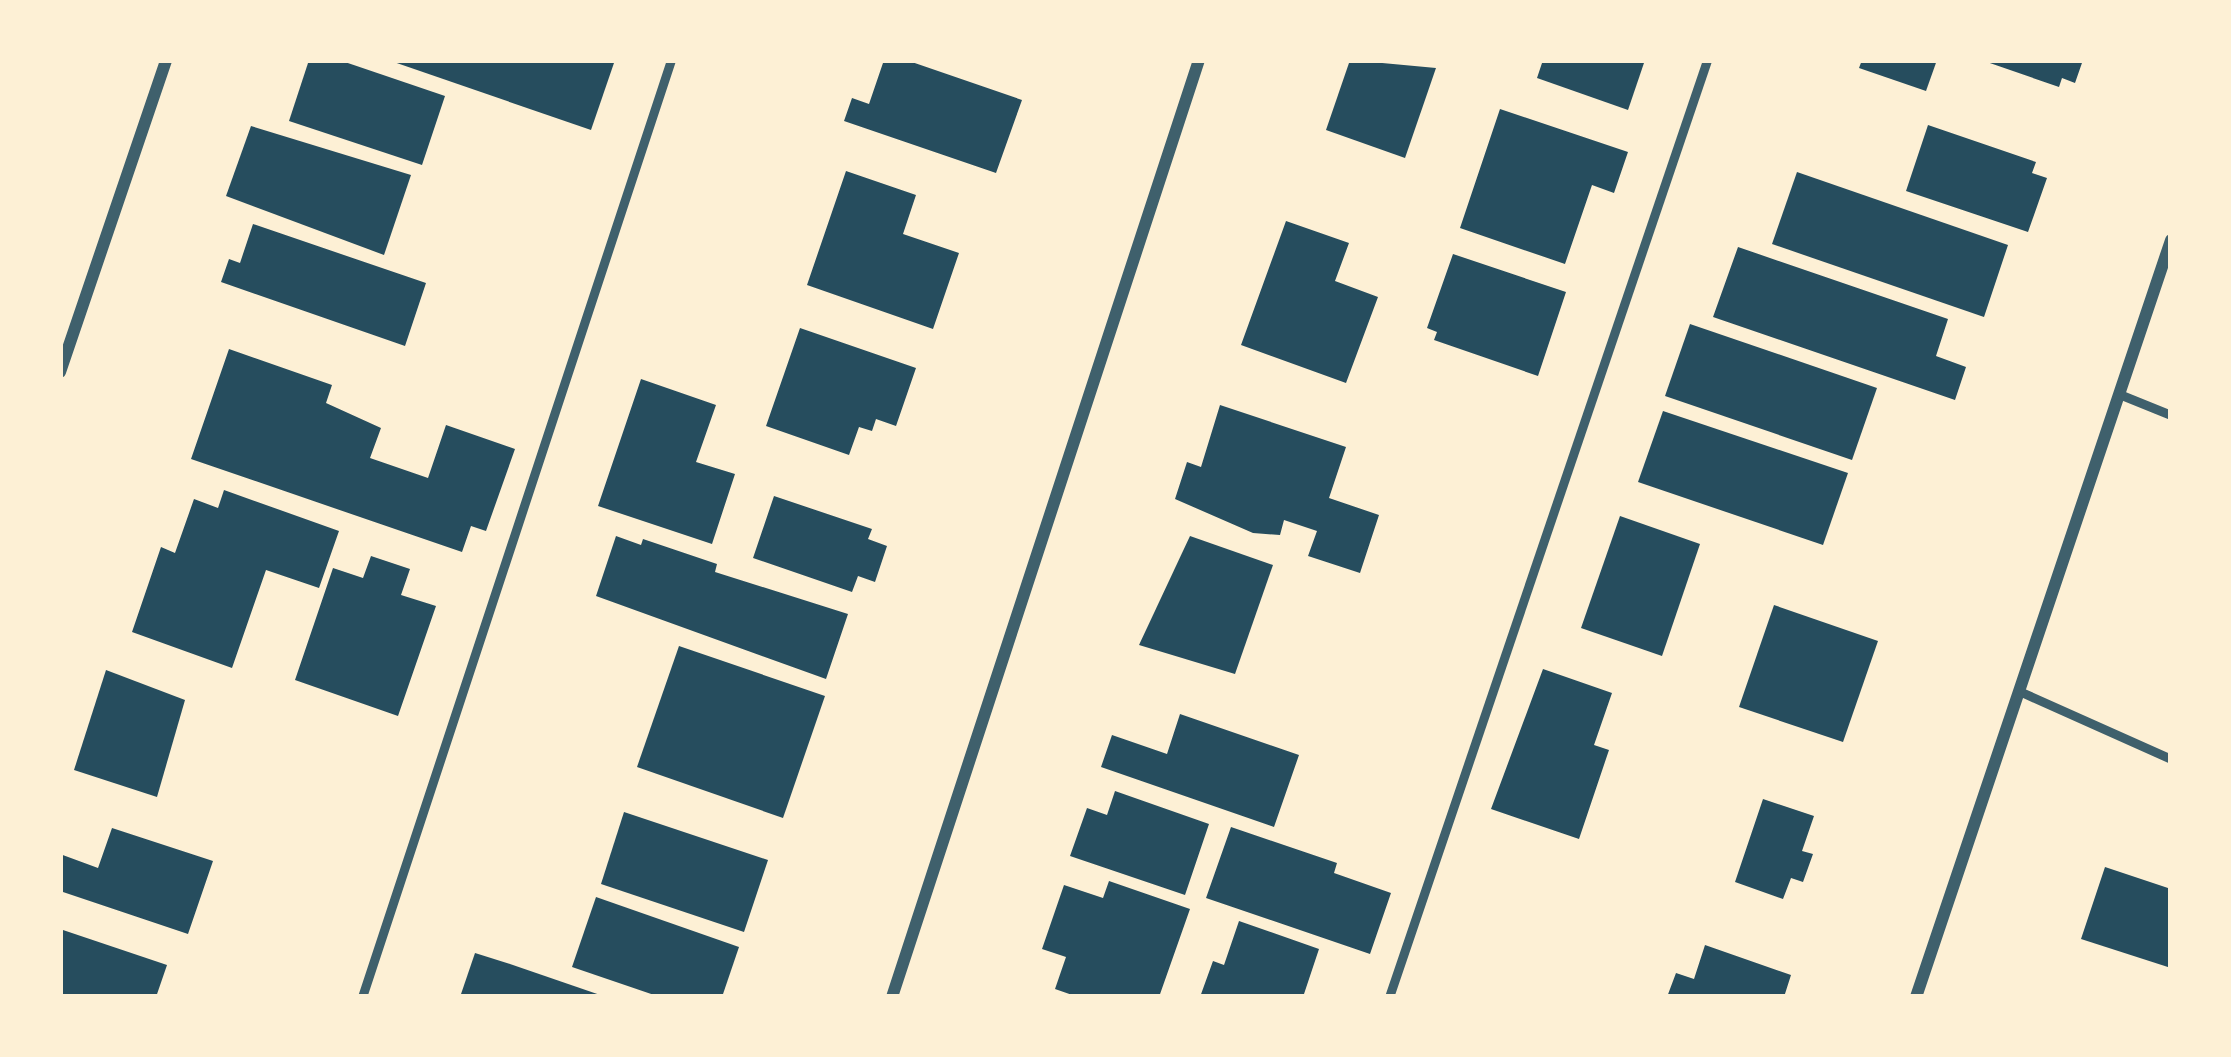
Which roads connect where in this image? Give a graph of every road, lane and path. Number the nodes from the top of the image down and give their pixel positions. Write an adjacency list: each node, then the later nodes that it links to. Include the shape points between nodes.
1 (166, 60): 6 (street)
2 (671, 60): 11 (lane)
3 (1198, 60): 12 (street)
4 (1708, 60): 13 (lane)
5 (2171, 240): 7 (street)
6 (60, 372)
7 (2119, 394): 8 (lane); 9 (street)
8 (2171, 415)
9 (2019, 691): 10 (lane); 14 (street)
10 (2171, 759)
11 (362, 997)
12 (892, 997)
13 (1389, 997)
14 (1916, 997)

